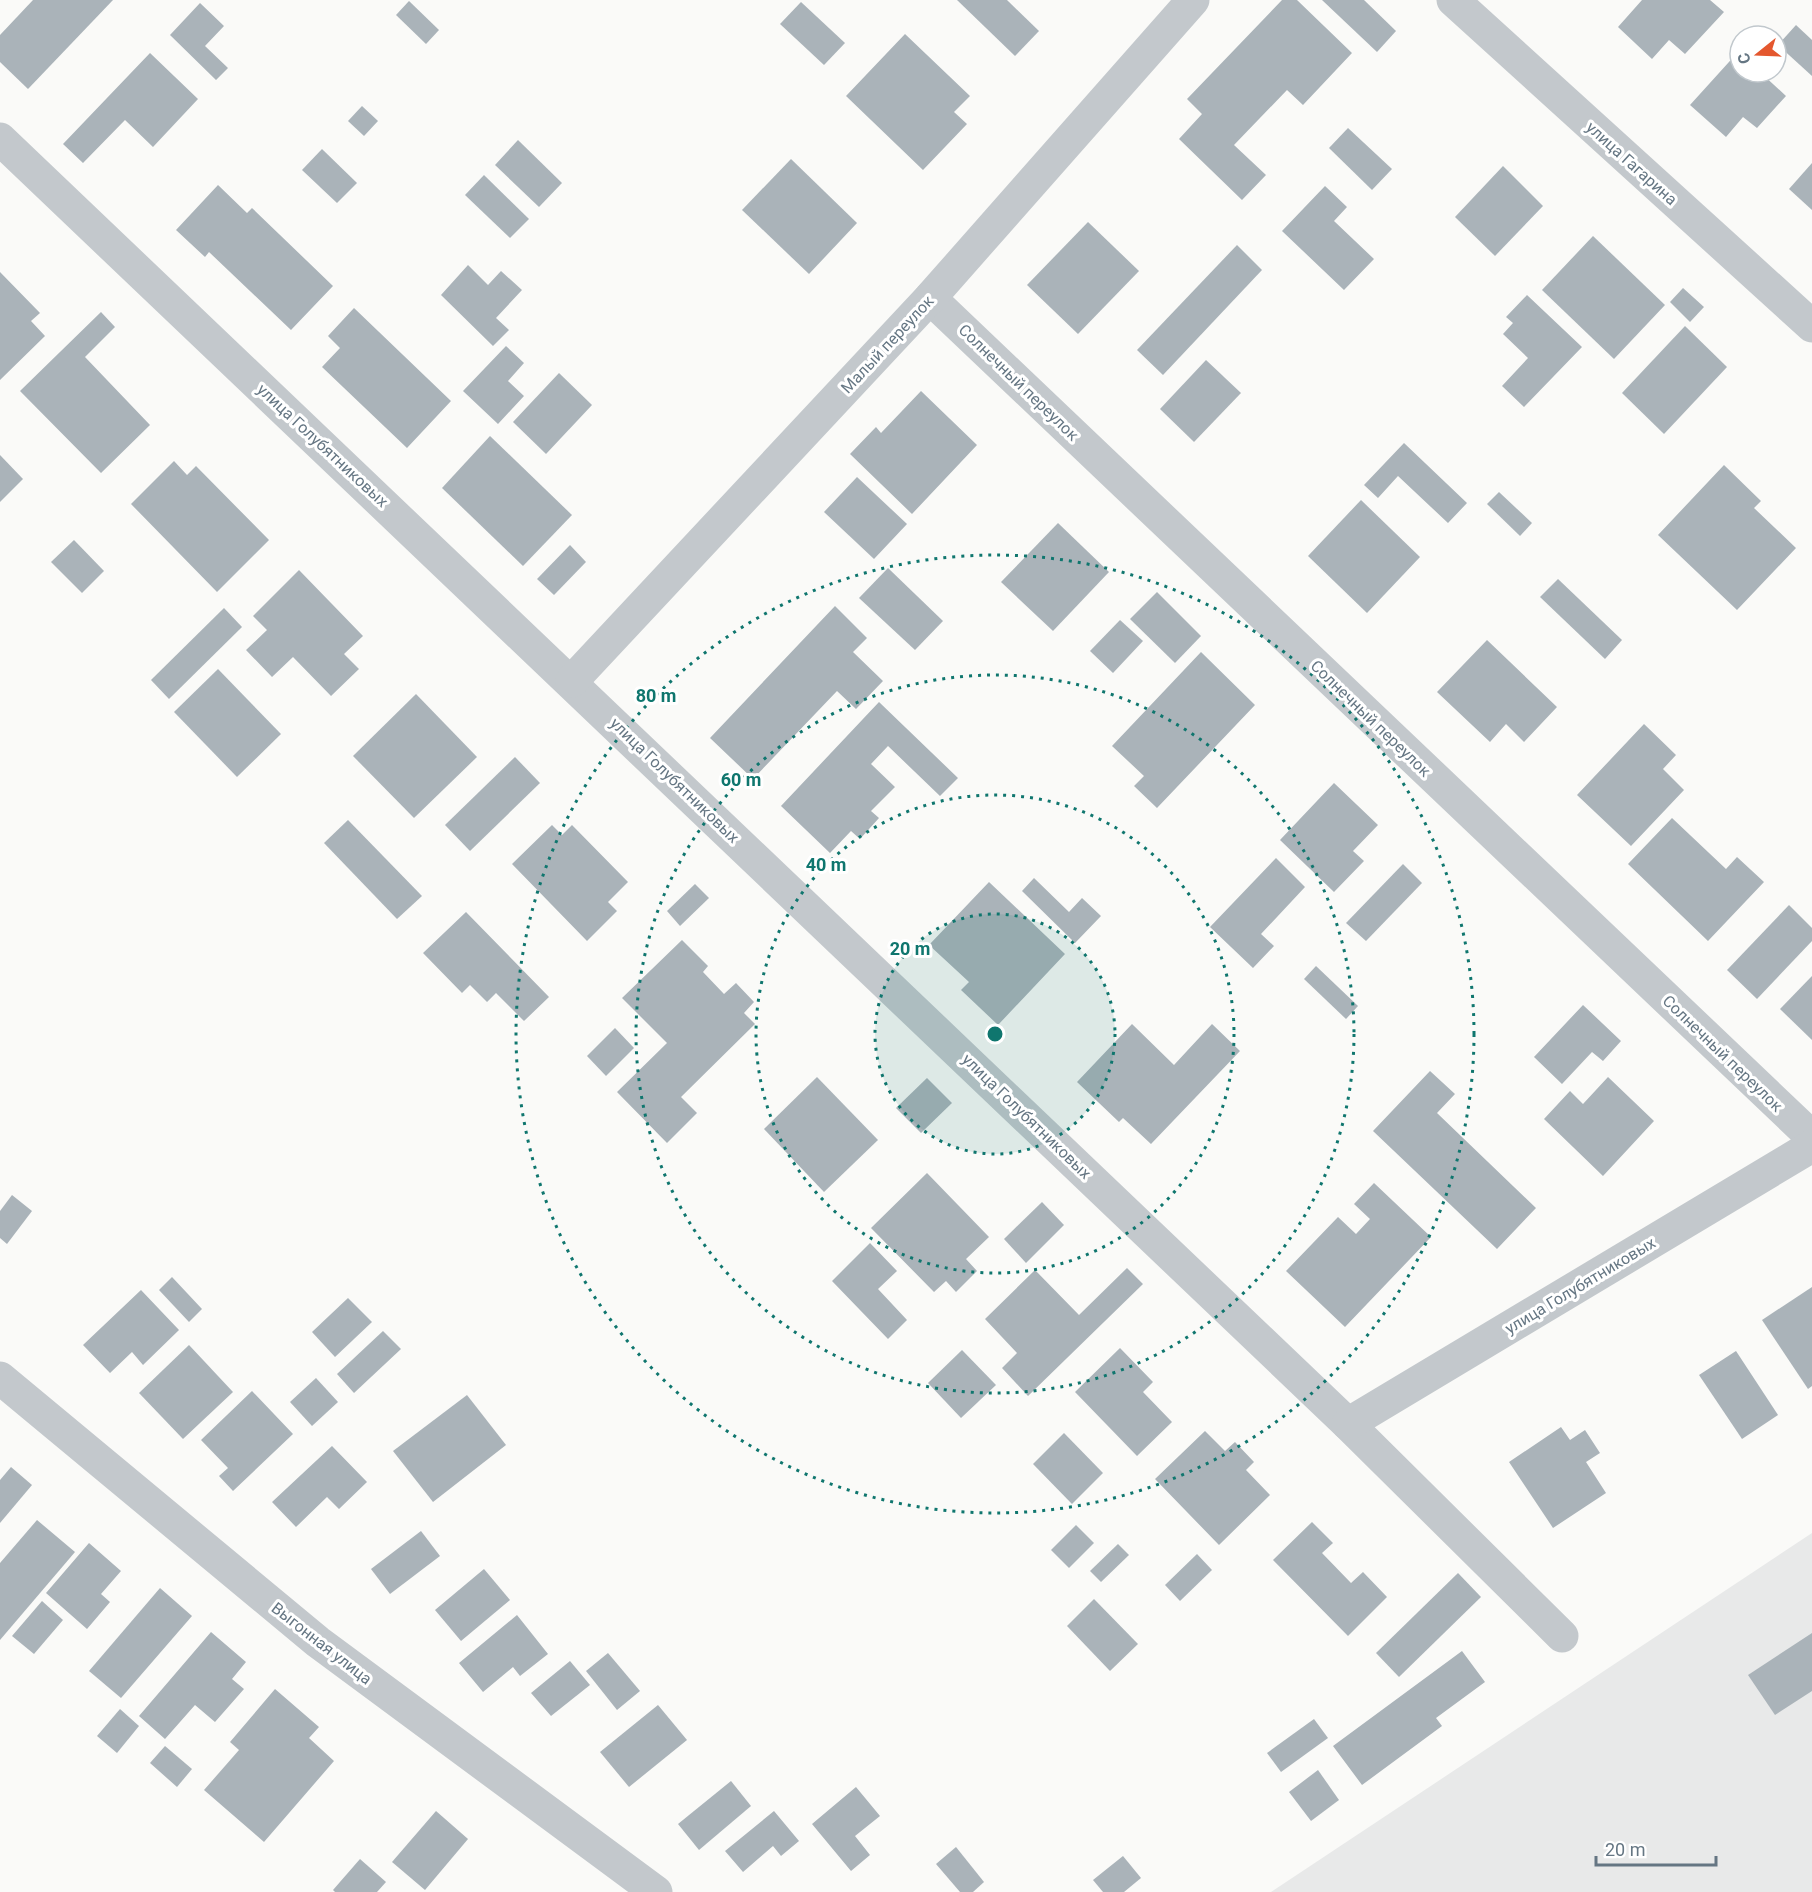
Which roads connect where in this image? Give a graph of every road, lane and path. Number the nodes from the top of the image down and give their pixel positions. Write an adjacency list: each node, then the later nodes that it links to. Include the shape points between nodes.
1 (1194, 0): 4 (street, Малый переулок)
2 (1453, 0): 5 (street, улица Гагарина)
3 (0, 139): 6 (street, улица Голубятниковых)
4 (930, 298): 6 (street, Малый переулок); 7 (street, Солнечный переулок)
5 (1812, 326)
6 (572, 681): 10 (street, улица Голубятниковых)
7 (1812, 1137)
8 (1812, 1146): 10 (street, улица Голубятниковых)
9 (0, 1378): 12 (street, Выгонная улица, via 318,1642)
10 (1348, 1424): 11 (street, улица Голубятниковых)
11 (1562, 1636)
12 (656, 1892)

